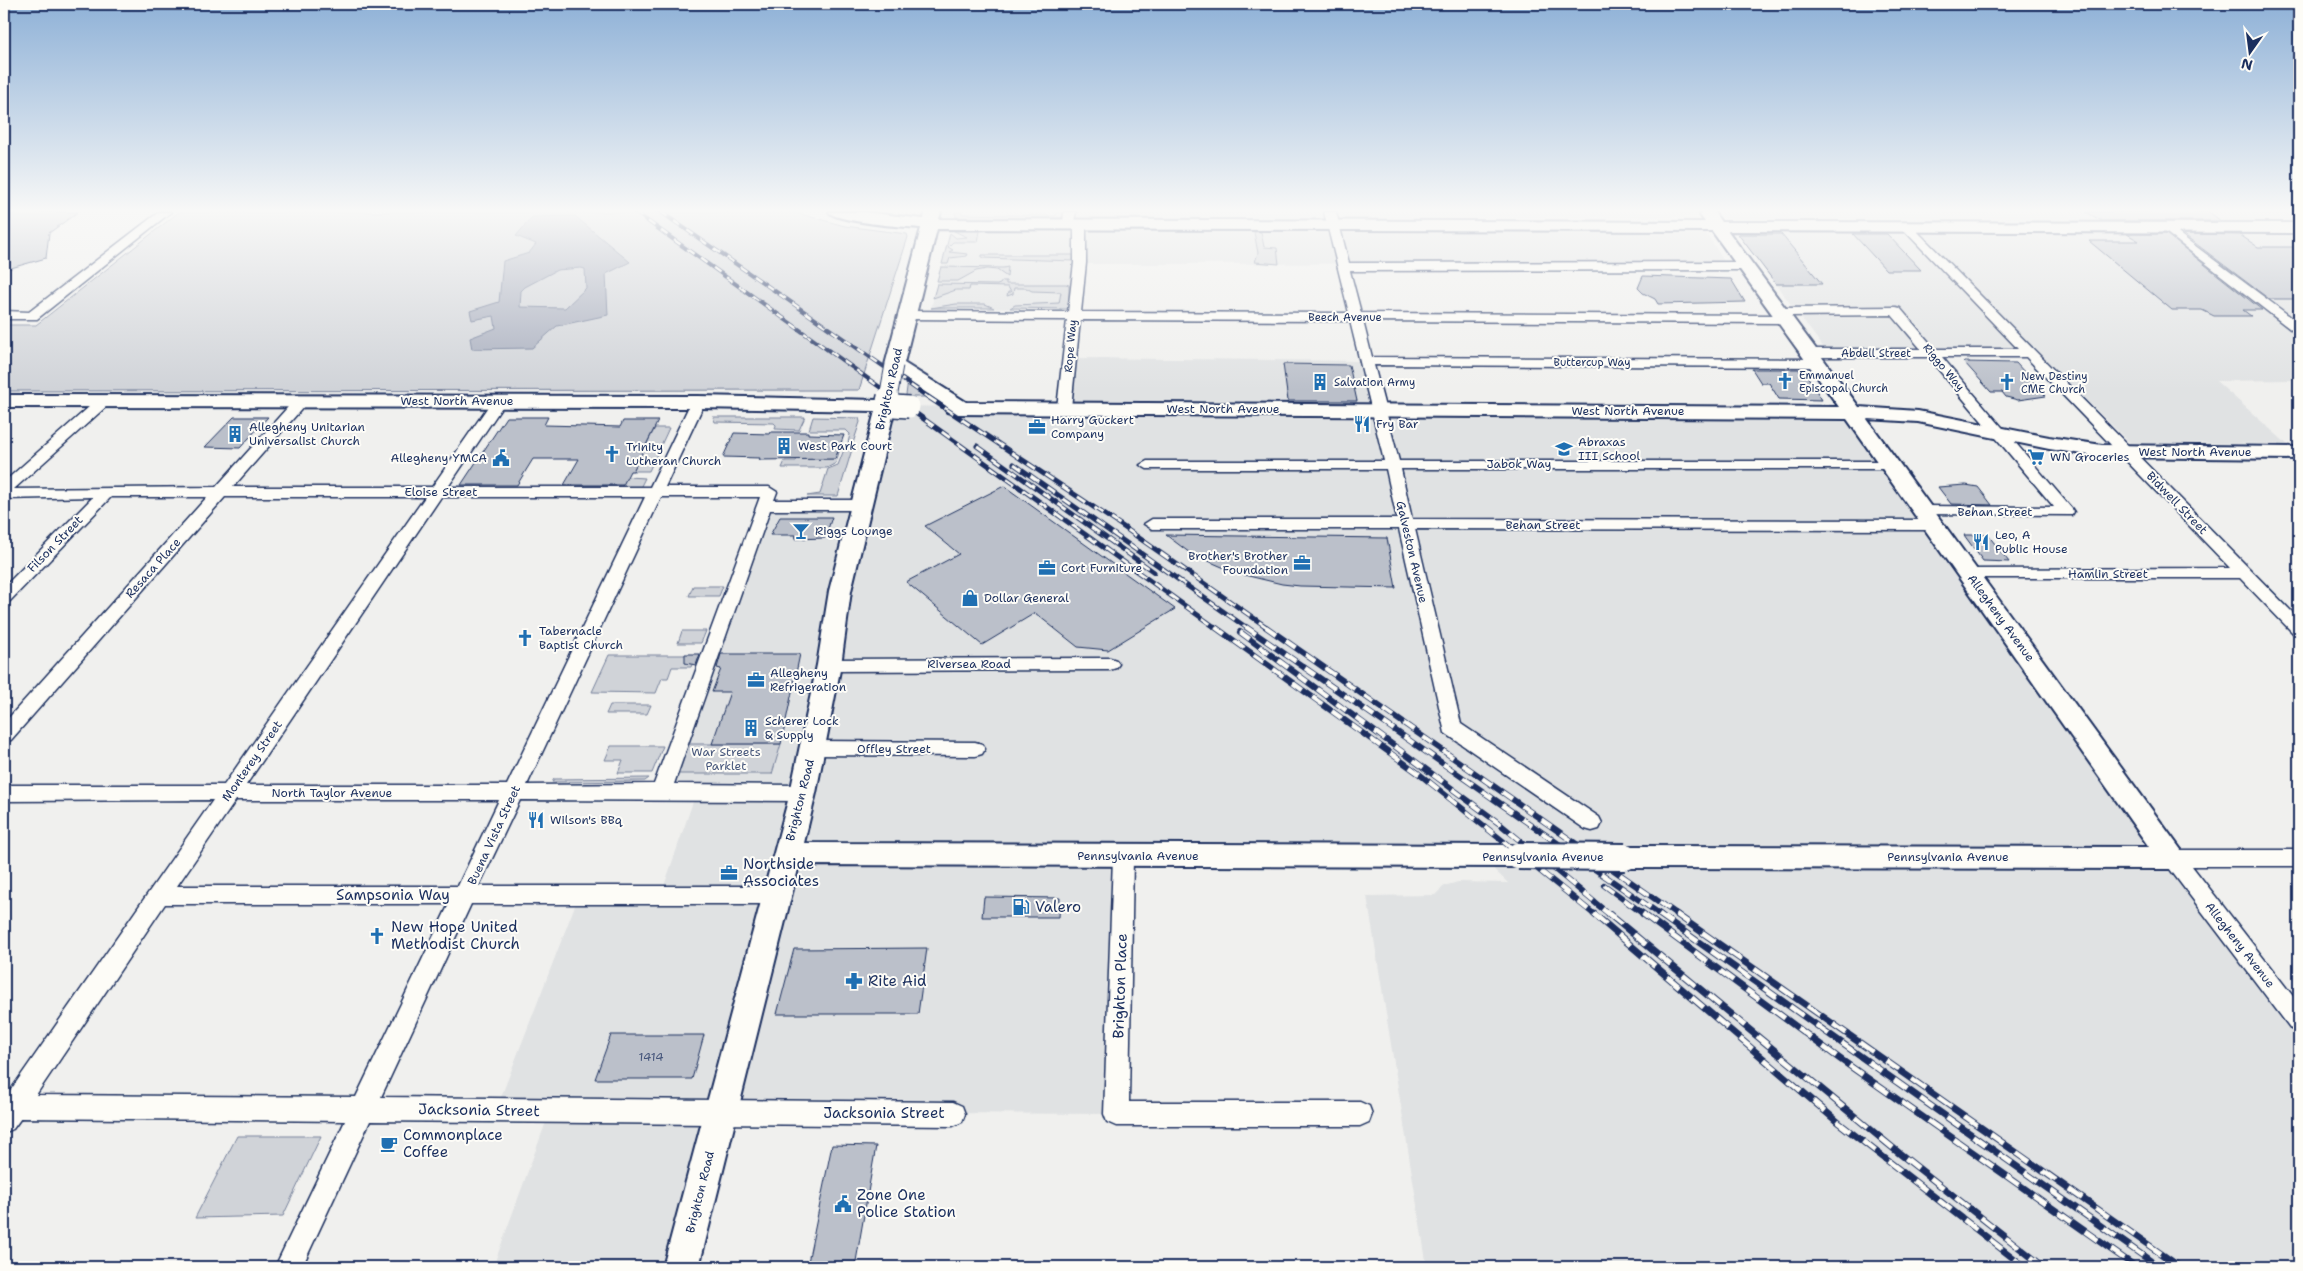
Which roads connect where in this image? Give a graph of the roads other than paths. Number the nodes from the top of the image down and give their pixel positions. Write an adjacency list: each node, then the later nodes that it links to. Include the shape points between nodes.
1 (90, 271): 8 (street, via 32,316)
2 (917, 271): 9 (main road, Brighton Road)
3 (1079, 271): 11 (street, Rope Way)
4 (1343, 271): 12 (street, Galveston Avenue)
5 (1748, 271): 10 (main road, Allegheny Avenue)
6 (1950, 271): 15 (street, Bidwell Street)
7 (2224, 271): 13 (street)
8 (4, 315)
9 (906, 315): 11 (street, Beech Avenue); 18 (main road, Brighton Road)
10 (1781, 315): 12 (street, Beech Avenue); 14 (street, Riggo Way, via 1896,311); 16 (main road, Allegheny Avenue)
11 (1072, 316): 12 (street, Beech Avenue); 25 (street, Rope Way)
12 (1357, 317): 17 (street, Galveston Avenue)
13 (2299, 329)
14 (1933, 353): 15 (street, Abdell Street); 16 (street, Abdell Street); 28 (street, Riggo Way)
15 (2031, 354): 29 (street, Bidwell Street)
16 (1814, 358): 17 (street, Buttercup Way); 27 (main road, Allegheny Avenue)
17 (1367, 361): 26 (street, Galveston Avenue)
18 (895, 363): 24 (main road, Brighton Road, bridge); 25 (main road, West North Avenue, via 958,408)
19 (301, 401): 21 (main road, West North Avenue); 22 (main road, West North Avenue); 36 (street, Resaca Place)
20 (4, 402): 21 (main road, West North Avenue)
21 (102, 402): 34 (street)
22 (499, 402): 23 (main road, West North Avenue); 37 (street, Monterey Street)
23 (698, 402): 24 (main road, West North Avenue); 38 (street, Buena Vista Street)
24 (894, 405): 41 (main road, Brighton Road)
25 (1064, 408): 26 (main road, West North Avenue)
26 (1378, 410): 27 (main road, West North Avenue); 31 (street, Galveston Avenue)
27 (1853, 412): 28 (main road, West North Avenue, via 1914,415); 33 (main road, Allegheny Avenue)
28 (2001, 435): 29 (main road, West North Avenue, via 2071,448); 42 (street, Riggo Way)
29 (2127, 452): 30 (main road, West North Avenue); 46 (street, Bidwell Street)
30 (2299, 453)
31 (1392, 464): 32 (street, Jabok Way); 33 (street, Jabok Way); 45 (street, Galveston Avenue)
32 (1148, 465)
33 (1891, 465): 43 (main road, Allegheny Avenue)
34 (4, 490)
35 (107, 492): 36 (street, Eloise Street); 39 (street, Eloise Street); 48 (street, Filson Street)
36 (221, 492): 37 (street, Eloise Street); 53 (street, Resaca Place)
37 (437, 492): 38 (street, Eloise Street); 58 (street, Monterey Street)
38 (656, 492): 40 (street, Eloise Street, via 769,492); 59 (street, Buena Vista Street)
39 (4, 494)
40 (765, 505): 41 (street); 56 (street)
41 (860, 505): 52 (main road, Brighton Road, via 840,591)
42 (2066, 512): 43 (street, Behan Street)
43 (1929, 518): 45 (street, Behan Street); 47 (main road, Allegheny Avenue)
44 (1152, 524): 45 (street, Behan Street)
45 (1406, 524): 61 (street, Galveston Avenue, via 1452,728)
46 (2245, 573): 47 (street, Hamlin Street); 49 (street, Bidwell Street)
47 (1970, 574): 64 (main road, Allegheny Avenue)
48 (4, 597)
49 (2292, 614): 50 (street, Bidwell Street)
50 (2299, 629)
51 (1110, 664): 52 (street, Riversea Road)
52 (829, 665): 54 (main road, Brighton Road)
53 (4, 735)
54 (813, 748): 55 (street, Offley Street); 60 (main road, Brighton Road)
55 (976, 749)
56 (661, 792): 59 (street, North Taylor Avenue); 60 (street, North Taylor Avenue)
57 (4, 793): 58 (street, North Taylor Avenue)
58 (230, 793): 59 (street, North Taylor Avenue); 66 (street, Monterey Street)
59 (513, 793): 68 (street, Buena Vista Street)
60 (802, 793): 62 (main road, Brighton Road)
61 (1592, 823)
62 (786, 854): 63 (main road, Pennsylvania Avenue); 67 (main road, Brighton Road)
63 (1123, 857): 64 (main road, Pennsylvania Avenue, bridge); 74 (street, Brighton Place, via 1116,1114)
64 (2173, 858): 65 (street, Pennsylvania Avenue); 69 (street, Allegheny Avenue)
65 (2299, 858)
66 (159, 895): 68 (street, Sampsonia Way); 71 (street, Monterey Street)
67 (777, 895): 68 (street, Sampsonia Way); 72 (main road, Brighton Road)
68 (465, 896): 70 (street, Buena Vista Street)
69 (2299, 1022)
70 (363, 1108): 71 (street, Jacksonia Street); 72 (street, Jacksonia Street); 75 (street, Buena Vista Street)
71 (7, 1111)
72 (720, 1112): 73 (street, Jacksonia Street); 76 (main road, Brighton Road)
73 (953, 1114)
74 (1360, 1114)
75 (288, 1267)
76 (681, 1267)

